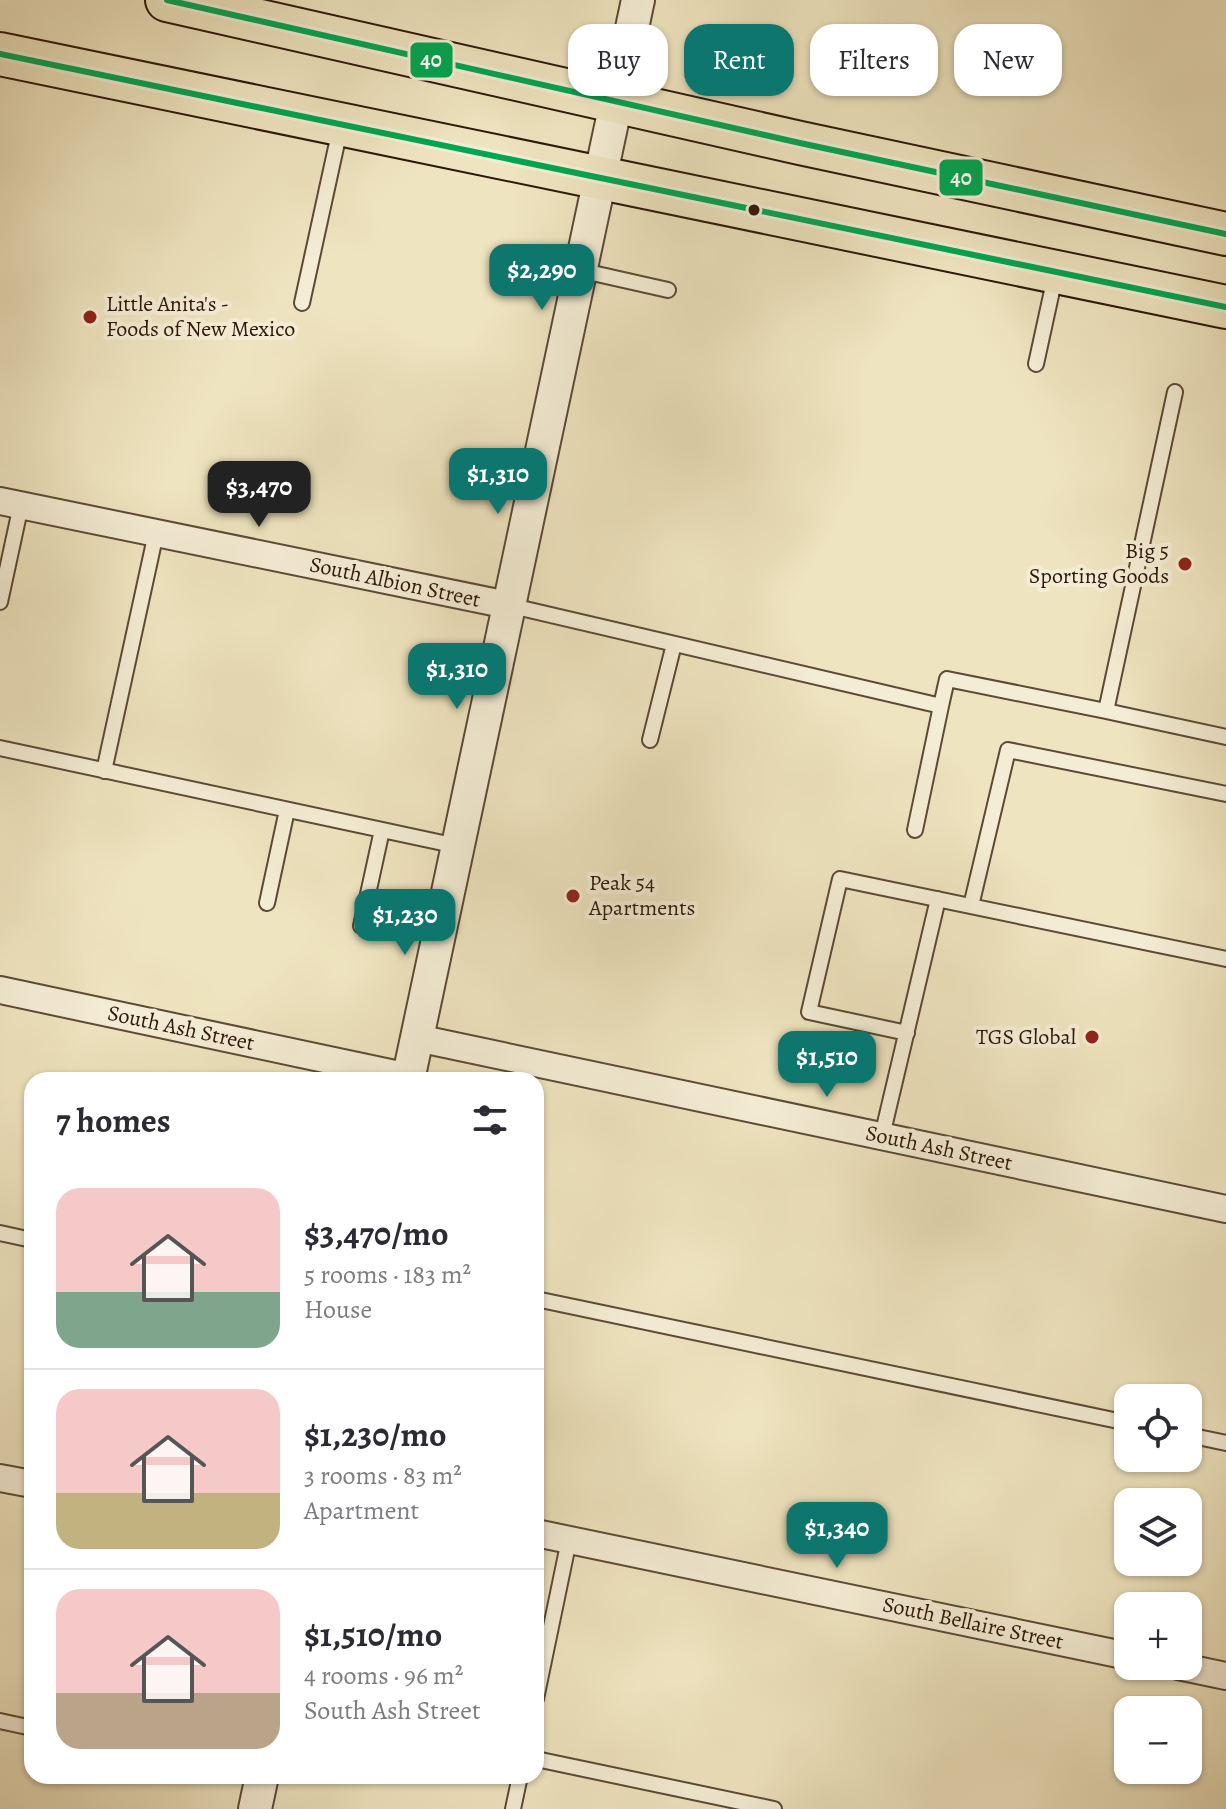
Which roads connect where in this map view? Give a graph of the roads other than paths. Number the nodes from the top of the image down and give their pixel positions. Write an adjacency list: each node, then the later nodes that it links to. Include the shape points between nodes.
1 (167, 0): 4 (main road)
2 (638, 0): 4 (street)
3 (0, 54): 5 (main road)
4 (616, 100): 6 (street); 7 (main road)
5 (341, 125): 6 (main road); 11 (lane)
6 (599, 178): 8 (street); 9 (main road)
7 (1226, 234)
8 (579, 270): 10 (lane); 18 (street)
9 (1056, 272): 12 (main road); 13 (lane)
10 (668, 290)
11 (302, 303)
12 (1226, 307)
13 (1036, 364)
14 (1175, 392): 21 (lane)
15 (10, 503): 16 (street, South Albion Street); 17 (lane)
16 (156, 533): 18 (street, South Albion Street); 25 (lane)
17 (0, 602)
18 (508, 605): 19 (lane); 30 (street)
19 (674, 644): 20 (lane); 23 (lane)
20 (941, 706): 21 (lane, via 947,679); 29 (lane)
21 (1106, 711): 22 (lane)
22 (1226, 737)
23 (650, 740)
24 (0, 748): 25 (lane)
25 (104, 771): 27 (lane)
26 (1226, 794): 33 (lane, via 1008,750)
27 (287, 810): 28 (lane); 32 (lane)
28 (382, 830): 30 (lane); 34 (lane)
29 (915, 830)
30 (457, 846): 38 (street)
31 (938, 899): 33 (lane); 37 (lane); 37 (lane, via 840,879 836,894 809,1012)
32 (267, 903)
33 (971, 906): 35 (lane)
34 (361, 926)
35 (1226, 959)
36 (0, 990): 39 (street, South Ash Street)
37 (907, 1033): 41 (lane)
38 (417, 1038): 40 (street); 41 (street, South Ash Street)
39 (380, 1072)
40 (409, 1072)
41 (882, 1136): 42 (street, South Ash Street)
42 (1226, 1209)
43 (0, 1233): 44 (lane)
44 (24, 1238)
45 (544, 1301): 46 (lane)
46 (1114, 1420)
47 (1202, 1438): 48 (lane)
48 (1226, 1443)
49 (0, 1478): 50 (street)
50 (24, 1482)
51 (544, 1535): 52 (street, South Bellaire Street)
52 (569, 1540): 53 (street, South Bellaire Street); 54 (lane)
53 (1114, 1653)
54 (544, 1660)
55 (1202, 1671): 56 (street)
56 (1226, 1676)
57 (0, 1721): 58 (lane)
58 (24, 1726)
59 (544, 1761): 64 (lane)
60 (260, 1784): 62 (street)
61 (518, 1784): 63 (lane)
62 (255, 1809)
63 (513, 1809)
64 (774, 1809)

